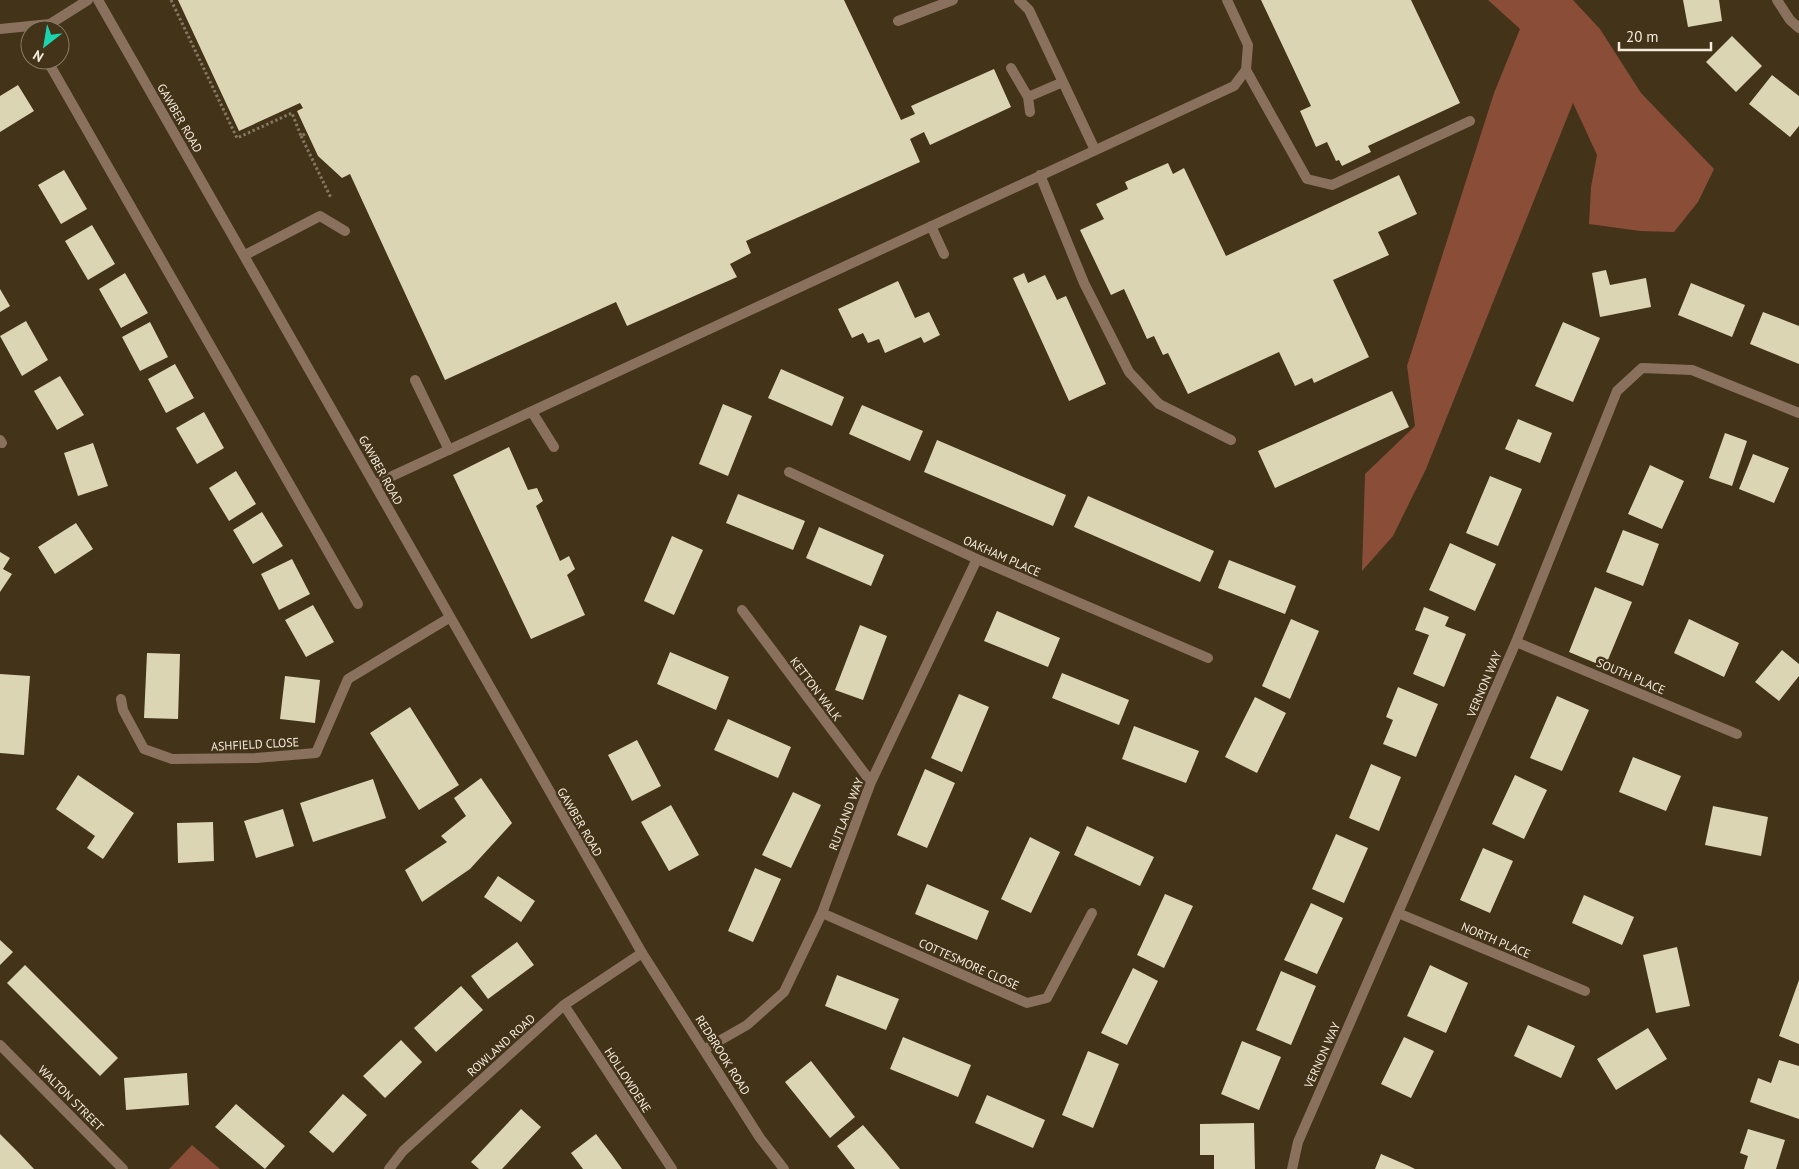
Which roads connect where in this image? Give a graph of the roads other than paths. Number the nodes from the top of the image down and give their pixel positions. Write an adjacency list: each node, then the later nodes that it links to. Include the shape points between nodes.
1 (88, 0): 7 (street)
2 (98, 0): 24 (street, GAWBER ROAD)
3 (953, 0): 8 (street)
4 (1019, 0): 15 (street, via 1029,10)
5 (1226, 0): 14 (street, via 1248,45)
6 (1777, 0): 10 (street)
7 (56, 20)
8 (898, 21)
9 (20, 28): 11 (street)
10 (1799, 28)
11 (0, 29)
12 (1011, 68): 16 (street)
13 (53, 70): 34 (street)
14 (1246, 70): 18 (street, via 1308,179 1332,185); 19 (street, via 1234,86)
15 (1063, 82): 16 (street); 19 (street)
16 (1028, 97): 17 (street)
17 (1030, 112)
18 (1470, 121)
19 (1095, 150): 20 (street)
20 (1040, 175): 21 (street); 28 (street, via 1084,283 1129,372 1158,404)
21 (931, 226): 23 (street); 26 (street)
22 (345, 231): 24 (street, via 320,216)
23 (944, 254)
24 (245, 255): 32 (street, GAWBER ROAD)
25 (415, 380): 30 (street)
26 (532, 412): 29 (street); 30 (street)
27 (1799, 413): 37 (street, VERNON WAY, via 1692,370 1642,368 1617,391)
28 (1231, 440)
29 (554, 447)
30 (449, 450): 32 (street)
31 (789, 472): 33 (street, OAKHAM PLACE)
32 (375, 484): 36 (street, GAWBER ROAD)
33 (977, 559): 38 (street, OAKHAM PLACE); 41 (street, RUTLAND WAY)
34 (358, 604)
35 (742, 610): 41 (street, KETTON WALK)
36 (449, 618): 39 (street, ASHFIELD CLOSE, via 348,678 316,753 172,759 144,748 123,710); 45 (street, GAWBER ROAD)
37 (1516, 642): 40 (street, SOUTH PLACE); 44 (street, VERNON WAY)
38 (1208, 658)
39 (121, 699)
40 (1737, 734)
41 (871, 782): 42 (street, RUTLAND WAY)
42 (822, 912): 43 (street, COTTESMORE CLOSE, via 1027,1003 1047,998); 49 (street, RUTLAND WAY, via 784,992 748,1025)
43 (1092, 913)
44 (1398, 913): 46 (street, NORTH PLACE); 54 (street, VERNON WAY, via 1298,1142)
45 (642, 953): 47 (street, ROWLAND ROAD); 49 (street, REDBROOK ROAD)
46 (1585, 991)
47 (564, 1005): 51 (street, ROWLAND ROAD, via 403,1151); 52 (street, HOLLOWDENE)
48 (0, 1045): 50 (street, WALTON STREET)
49 (705, 1049): 53 (street, REDBROOK ROAD, via 760,1138)
50 (123, 1169)
51 (389, 1169)
52 (672, 1169)
53 (784, 1169)
54 (1292, 1169)

